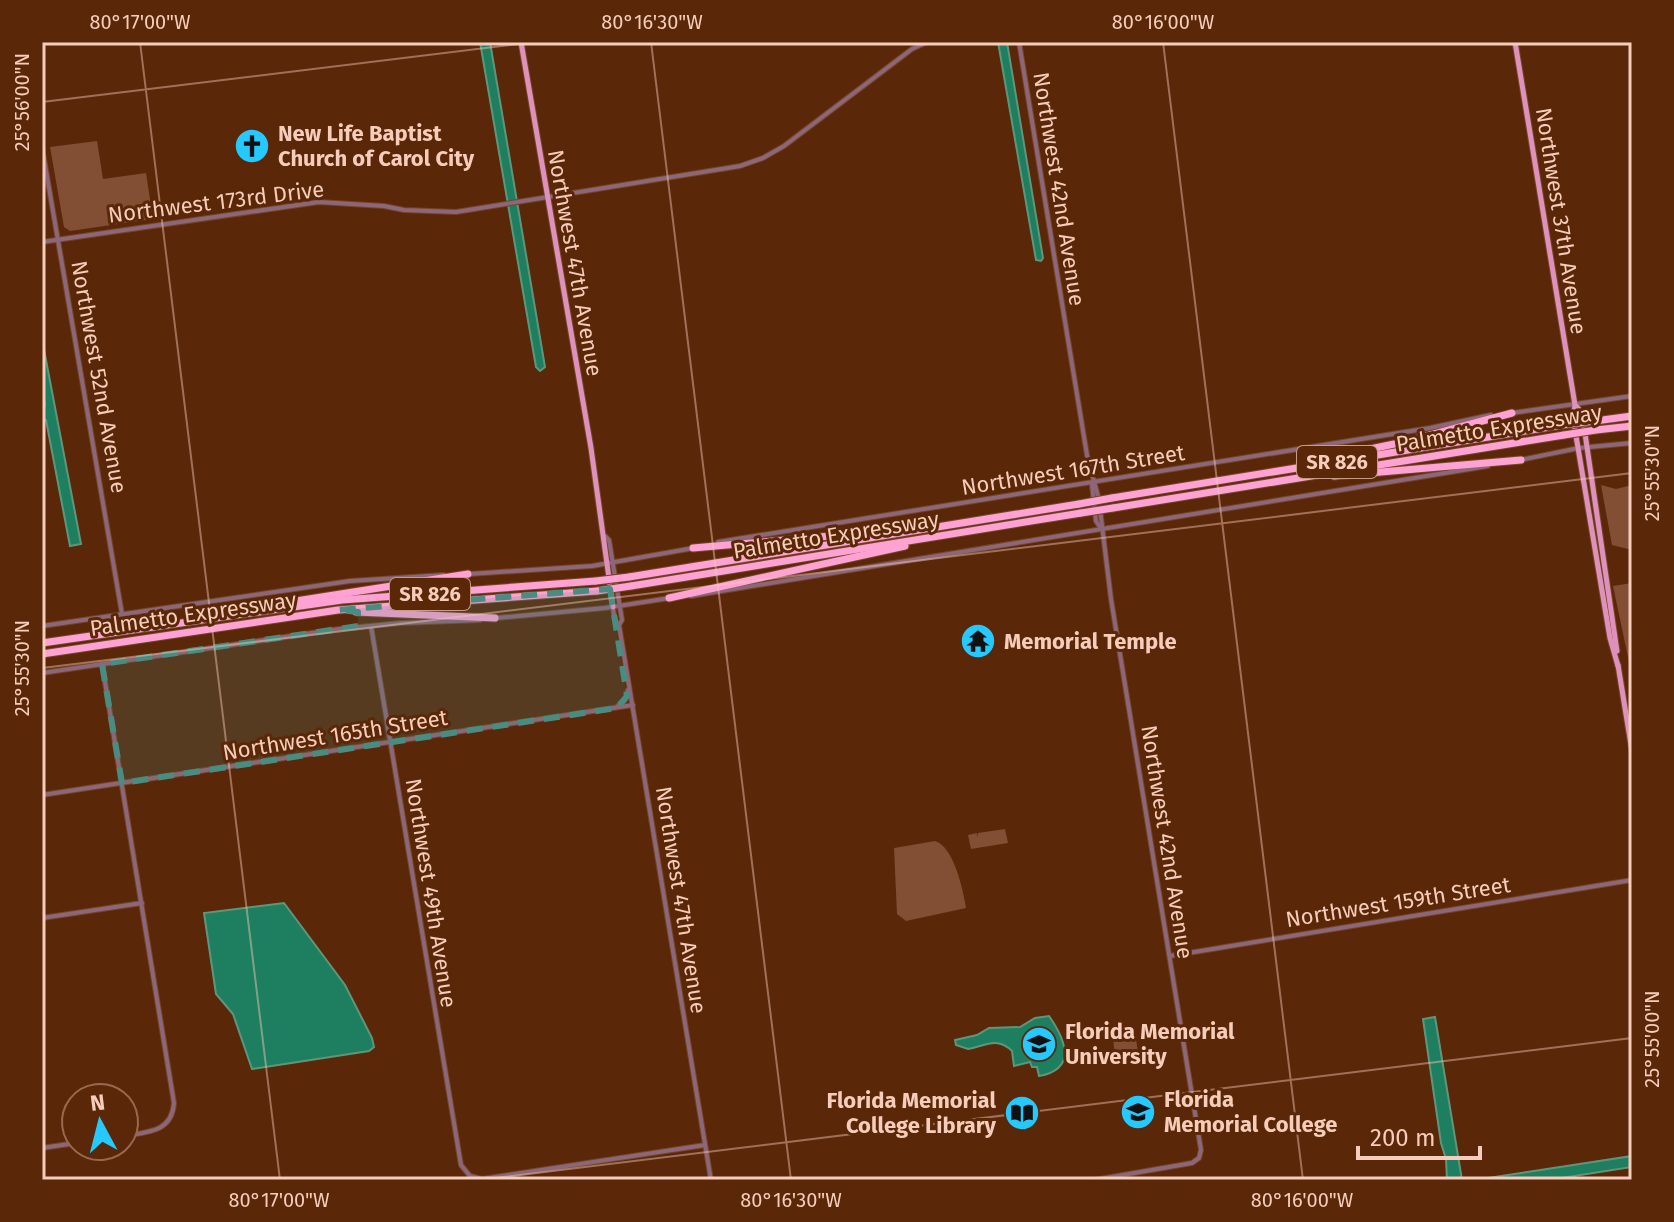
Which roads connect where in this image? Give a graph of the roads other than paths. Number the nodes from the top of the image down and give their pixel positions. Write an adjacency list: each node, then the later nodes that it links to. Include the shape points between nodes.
1 (521, 42): 6 (main road, Northwest 47th Avenue)
2 (927, 42): 6 (street, Northwest 173rd Drive, via 784,146 753,162)
3 (1019, 42): 19 (street, Northwest 42nd Avenue)
4 (1515, 42): 10 (main road, Northwest 37th Avenue)
5 (42, 147): 7 (street, Northwest 52nd Avenue)
6 (547, 197): 7 (street, Northwest 173rd Drive, via 444,212 319,202); 22 (main road, Northwest 47th Avenue)
7 (58, 239): 8 (street, Northwest 173rd Drive); 33 (street, Northwest 52nd Avenue)
8 (42, 242)
9 (1632, 396): 10 (street, Northwest 167th Street)
10 (1575, 405): 11 (street, Northwest 167th Street); 15 (main road, Northwest 37th Avenue, via 1582,413)
11 (1512, 413): 17 (highway); 19 (street, Northwest 167th Street)
12 (1632, 416): 17 (highway, Palmetto Expressway / SR 826, bridge)
13 (1632, 426): 18 (highway, Palmetto Expressway / SR 826, bridge)
14 (1632, 443): 15 (street)
15 (1583, 448): 16 (street); 46 (main road, Northwest 37th Avenue)
16 (1521, 460): 18 (highway); 20 (street)
17 (1281, 471): 21 (highway, Palmetto Expressway / SR 826, bridge)
18 (1312, 476): 23 (highway, Palmetto Expressway / SR 826, bridge)
19 (1093, 483): 20 (street, Northwest 42nd Avenue); 24 (street, Northwest 167th Street)
20 (1101, 528): 28 (street); 52 (street, Northwest 42nd Avenue)
21 (921, 530): 24 (highway); 31 (highway, Palmetto Expressway / SR 826, bridge, via 629,577)
22 (605, 536): 25 (street, Northwest 47th Avenue); 26 (main road, Northwest 47th Avenue)
23 (931, 538): 28 (highway); 32 (highway, Palmetto Expressway / SR 826, bridge, via 597,591)
24 (693, 548): 25 (street, Northwest 167th Street)
25 (614, 562): 26 (street, Northwest 167th Street); 29 (street, Northwest 47th Avenue)
26 (607, 564): 27 (street, Northwest 167th Street); 30 (main road, Northwest 47th Avenue)
27 (468, 574): 31 (highway); 33 (street, Northwest 167th Street, via 350,581)
28 (669, 598): 29 (street)
29 (620, 605): 30 (street); 35 (street, Northwest 47th Avenue)
30 (613, 607): 34 (street); 35 (street, Northwest 47th Avenue)
31 (265, 610): 38 (highway, Palmetto Expressway / SR 826)
32 (338, 610): 34 (highway); 39 (highway, Palmetto Expressway / SR 826)
33 (122, 614): 36 (street, Northwest 167th Street)
34 (495, 618): 37 (street)
35 (619, 625): 42 (street, Northwest 47th Avenue)
36 (42, 626)
37 (371, 626): 40 (street); 45 (street, Northwest 49th Avenue)
38 (42, 643)
39 (42, 654)
40 (102, 664): 41 (street); 47 (street)
41 (42, 673)
42 (629, 684): 43 (street, Northwest 47th Avenue); 44 (street)
43 (633, 705): 44 (street, Northwest 165th Street); 54 (street, Northwest 47th Avenue)
44 (617, 708): 45 (street, Northwest 165th Street)
45 (390, 742): 47 (street, Northwest 165th Street); 54 (street, Northwest 49th Avenue, via 461,1165 470,1176 482,1179)
46 (1632, 751)
47 (122, 783): 48 (street, Northwest 165th Street); 50 (street)
48 (42, 795)
49 (1632, 880): 52 (street, Northwest 159th Street)
50 (142, 903): 51 (street); 53 (street, via 174,1103 168,1122)
51 (42, 918)
52 (1170, 956): 56 (street, Northwest 42nd Avenue, via 1201,1146 1198,1160)
53 (140, 1133)
54 (705, 1145): 55 (street, Northwest 47th Avenue)
55 (711, 1180)
56 (1094, 1180)

